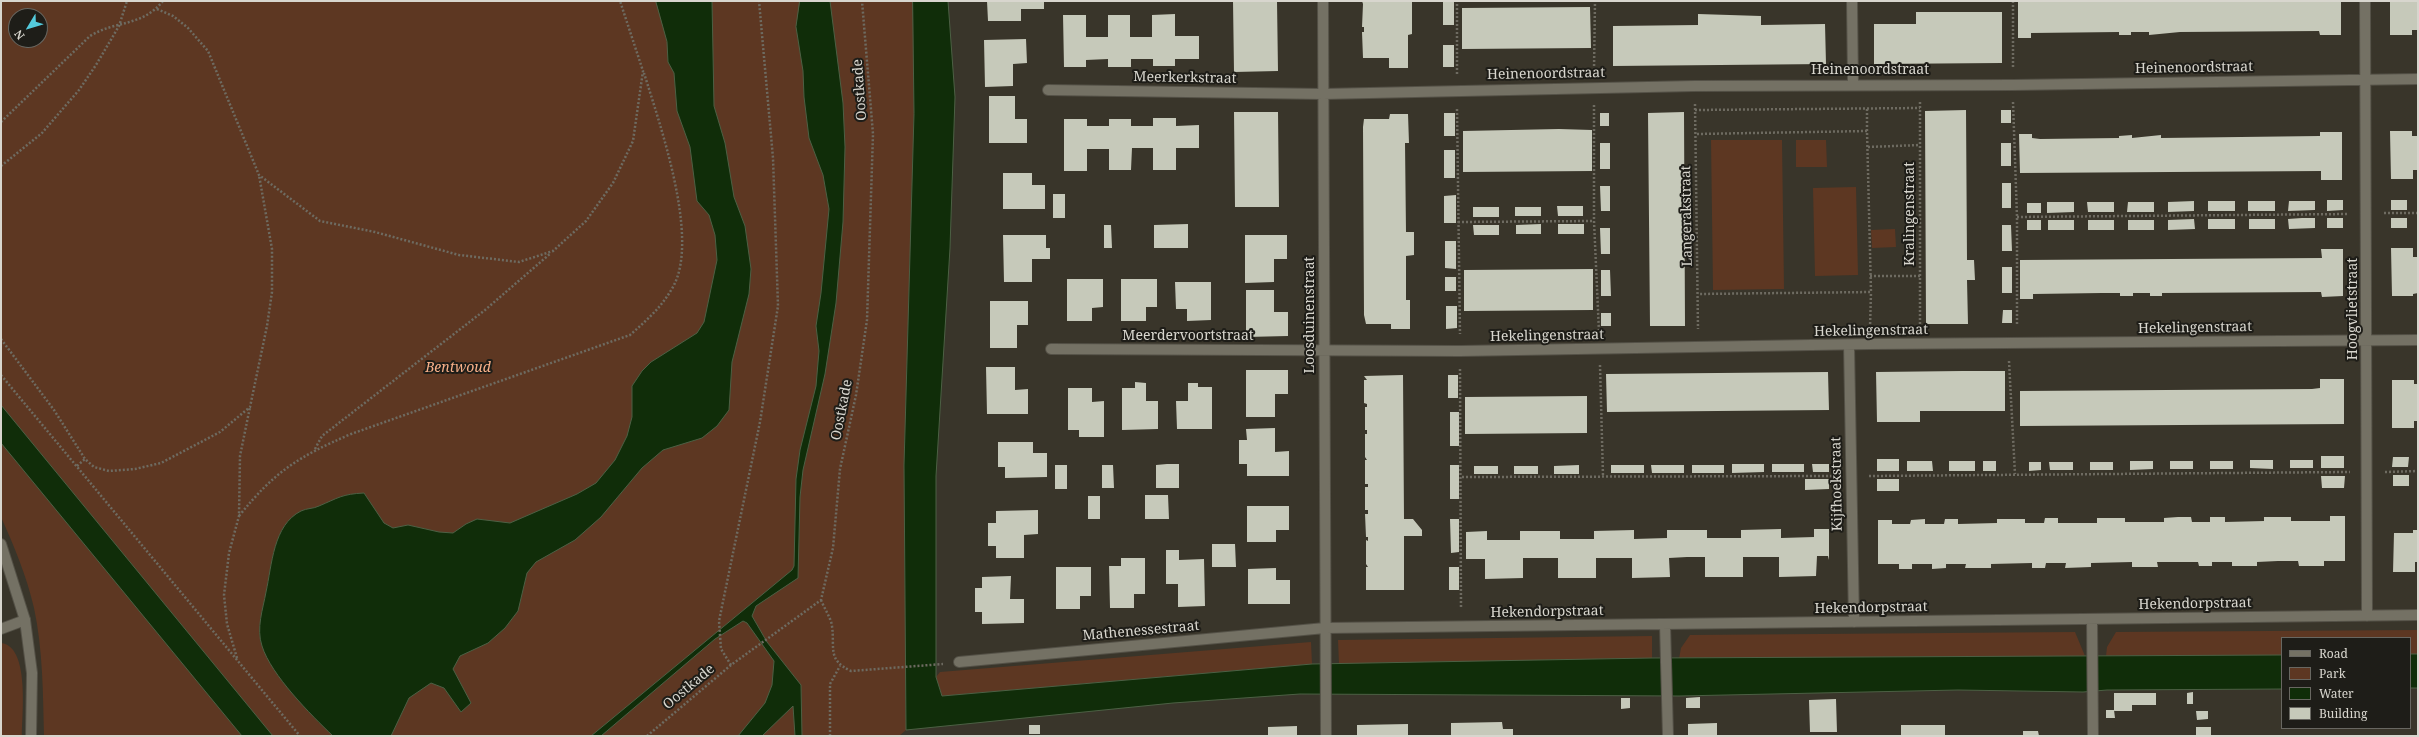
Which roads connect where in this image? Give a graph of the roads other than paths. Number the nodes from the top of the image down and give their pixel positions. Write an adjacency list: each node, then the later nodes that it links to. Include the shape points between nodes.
1 (1323, 1): 8 (street, Loosduinenstraat)
2 (1852, 1): 6 (street)
3 (2365, 1): 4 (street, Hoogvlietstraat)
4 (2367, 80): 5 (street, Heinenoordstraat); 6 (street, Heinenoordstraat, via 2013,85); 9 (street, Hoogvlietstraat)
5 (2418, 80)
6 (1853, 84): 8 (street, Heinenoordstraat)
7 (1048, 90): 8 (street, Meerkerkstraat)
8 (1323, 94): 13 (street, Loosduinenstraat)
9 (2367, 340): 10 (street, Hekelingenstraat); 11 (street, Hekelingenstraat); 16 (street, Hoogvlietstraat)
10 (2418, 340)
11 (1849, 345): 13 (street, Hekelingenstraat, via 1600,350); 19 (street, Kijfhoekstraat)
12 (1051, 349): 13 (street, Meerdervoortstraat)
13 (1325, 351): 21 (street, Loosduinenstraat)
14 (1, 544): 18 (street)
15 (2418, 615): 16 (street, Hekendorpstraat)
16 (2367, 616): 17 (street, Hekendorpstraat)
17 (2092, 619): 19 (street, Hekendorpstraat); 27 (street)
18 (25, 620): 22 (street); 24 (street, via 32,673)
19 (1854, 622): 20 (street, Hekendorpstraat)
20 (1665, 624): 21 (street, Hekendorpstraat); 26 (street)
21 (1325, 628): 23 (street, Mathenessestraat); 25 (street, Loosduinenstraat)
22 (1, 629)
23 (959, 662)
24 (31, 736)
25 (1326, 736)
26 (1668, 736)
27 (2093, 736)

